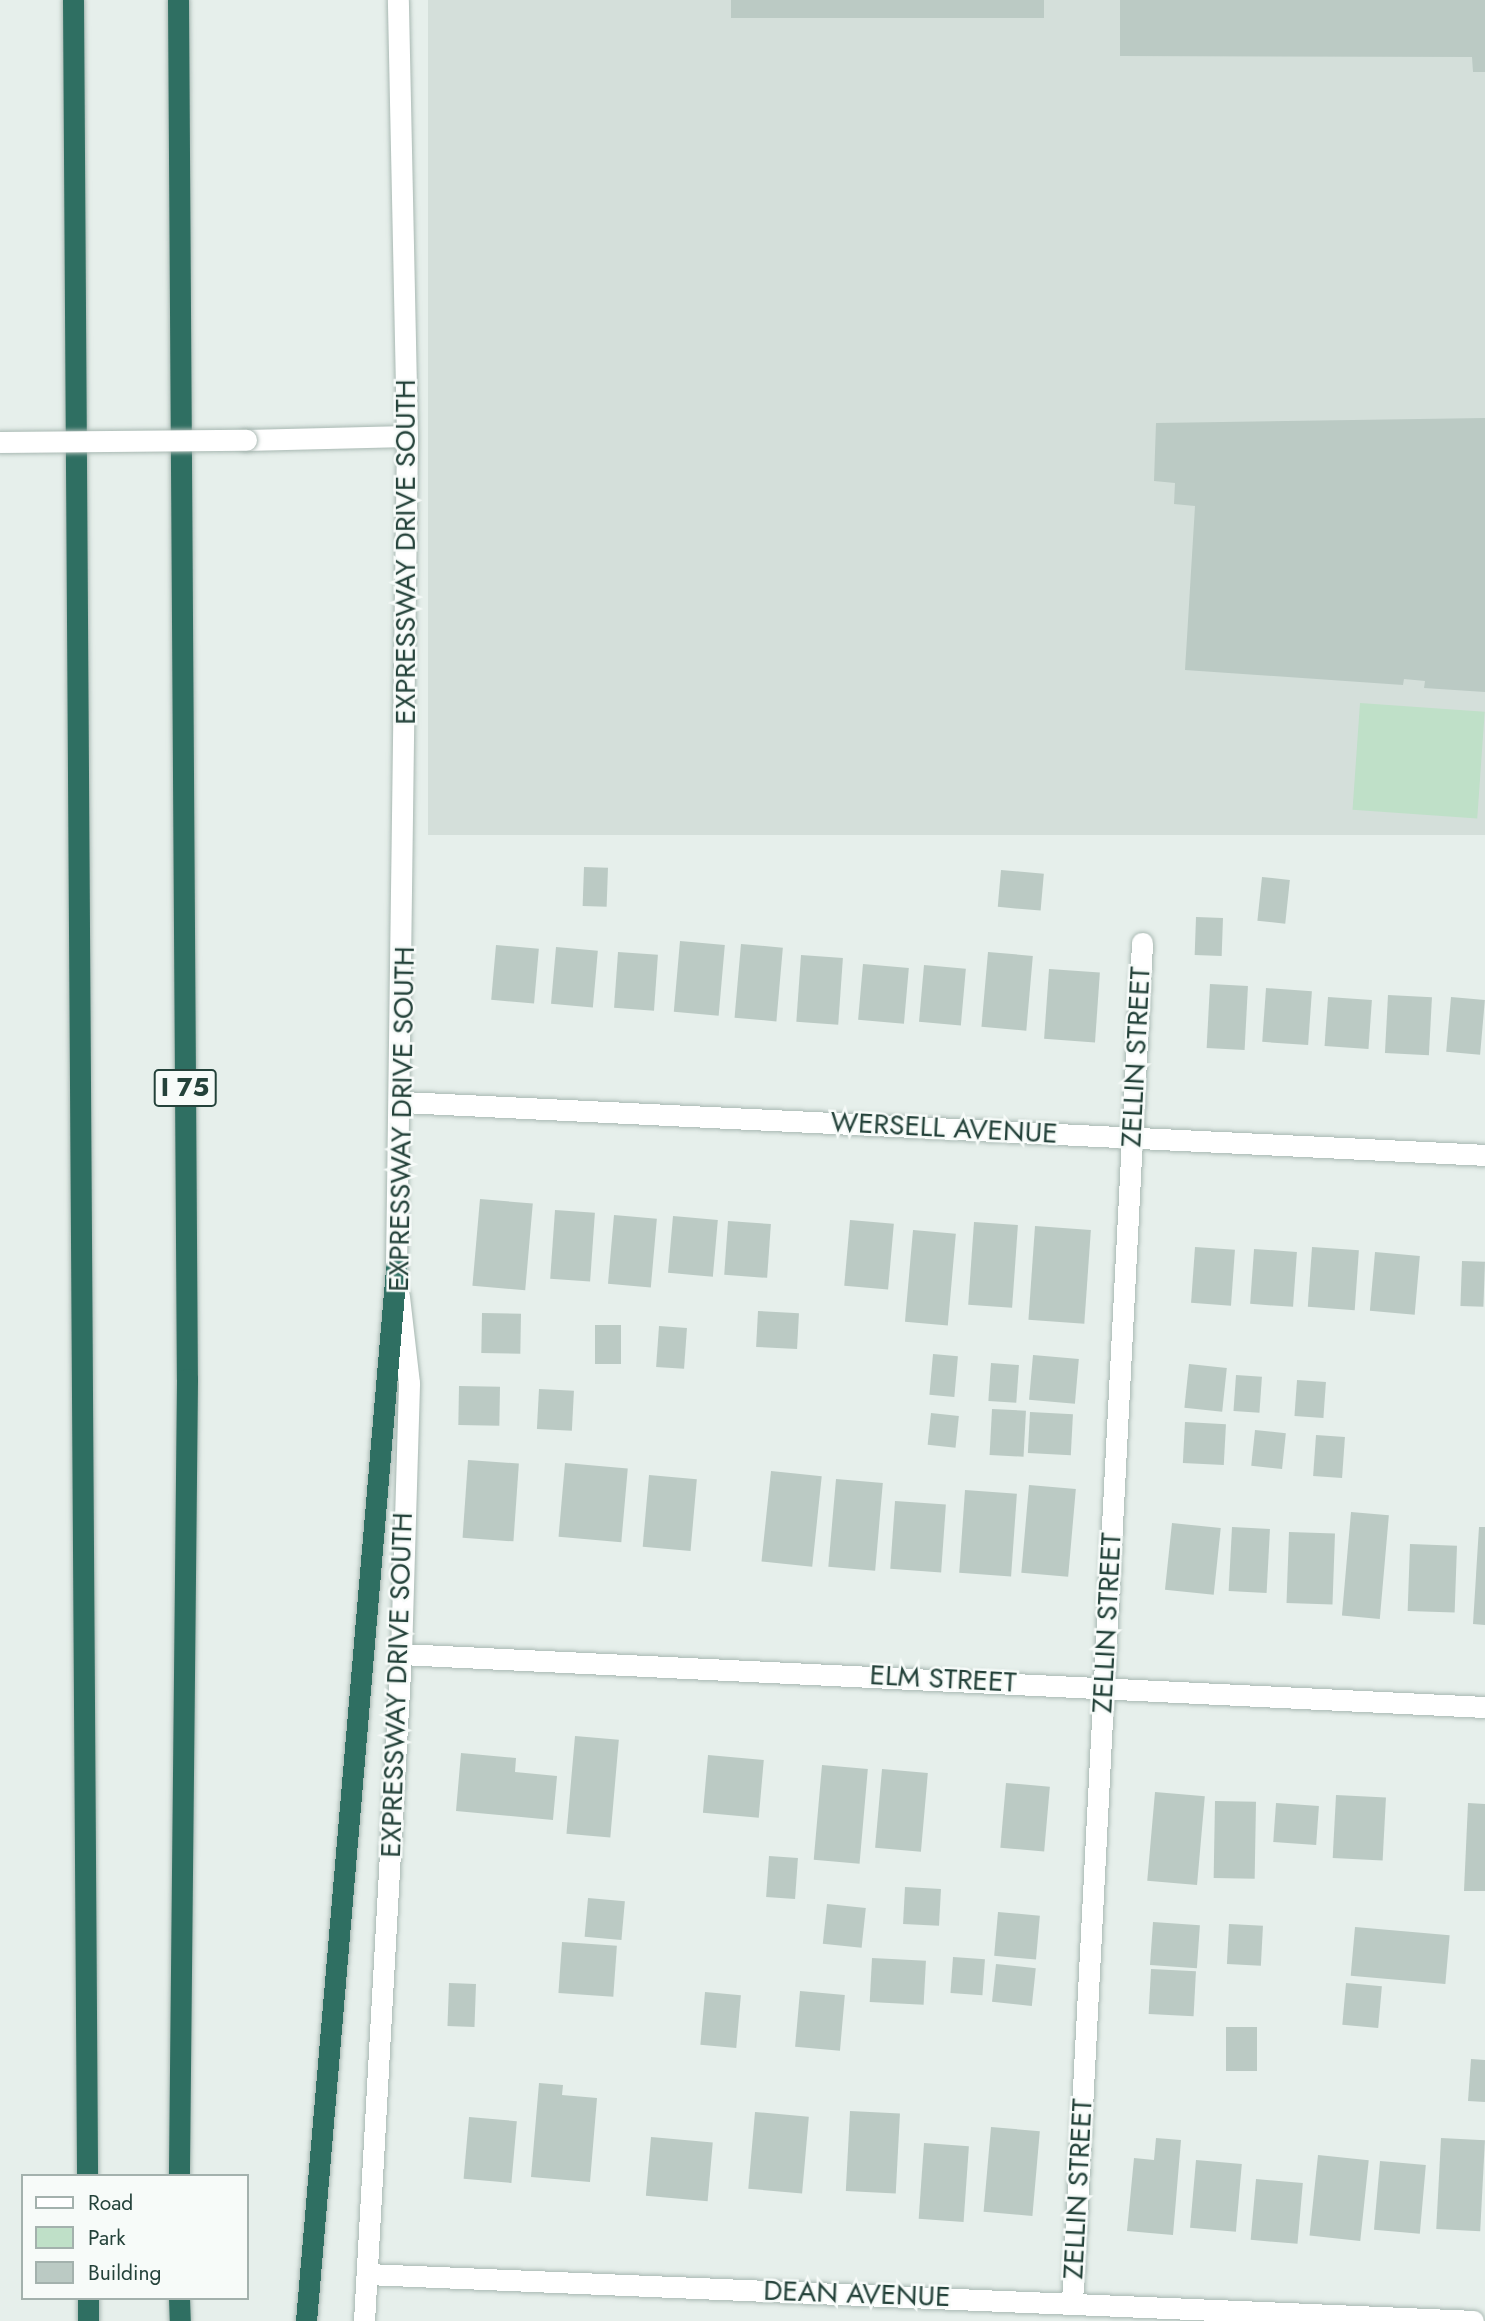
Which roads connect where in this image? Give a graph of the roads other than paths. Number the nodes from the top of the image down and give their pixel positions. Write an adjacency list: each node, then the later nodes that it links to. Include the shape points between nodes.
1 (72, 0): 14 (highway)
2 (178, 0): 15 (highway, I 75, via 187,1379)
3 (398, 0): 4 (street, EXPRESSWAY DRIVE SOUTH)
4 (407, 436): 5 (street, bridge); 7 (street, EXPRESSWAY DRIVE SOUTH)
5 (0, 442)
6 (1142, 943): 8 (street, ZELLIN STREET)
7 (402, 1102): 8 (street, WERSELL AVENUE); 10 (street, EXPRESSWAY DRIVE SOUTH)
8 (1132, 1136): 9 (street, WERSELL AVENUE); 12 (street, ZELLIN STREET)
9 (1485, 1155)
10 (396, 1268): 11 (street, EXPRESSWAY DRIVE SOUTH, via 409,1383); 22 (highway)
11 (401, 1654): 12 (street, ELM STREET); 16 (street, EXPRESSWAY DRIVE SOUTH)
12 (1104, 1686): 13 (street, ELM STREET); 19 (street, ZELLIN STREET)
13 (1485, 1707)
14 (87, 2174)
15 (179, 2174)
16 (367, 2273): 19 (street, DEAN AVENUE); 23 (street, EXPRESSWAY DRIVE SOUTH)
17 (88, 2300): 20 (highway)
18 (179, 2300): 21 (highway)
19 (1072, 2302): 24 (street, DEAN AVENUE)
20 (88, 2321)
21 (180, 2321)
22 (306, 2321)
23 (364, 2321)
24 (1473, 2321)

